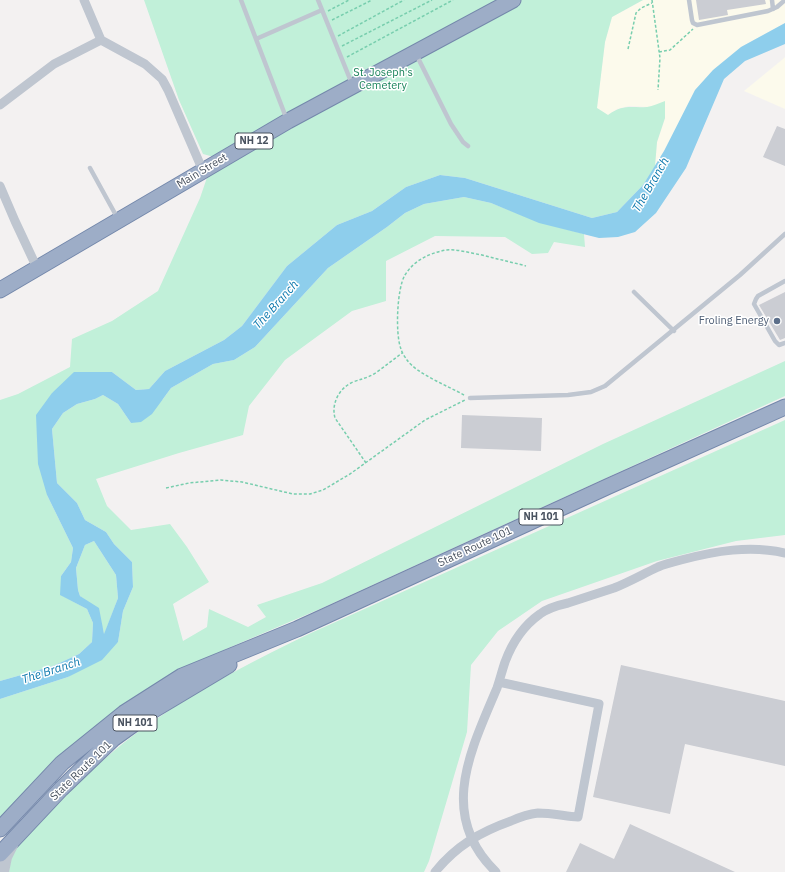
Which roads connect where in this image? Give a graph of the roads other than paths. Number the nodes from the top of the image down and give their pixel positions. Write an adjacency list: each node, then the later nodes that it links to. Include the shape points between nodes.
1 (84, 0): 11 (street)
2 (241, 0): 10 (lane)
3 (318, 0): 9 (lane)
4 (513, 0): 12 (highway, Main Street / NH 12)
5 (689, 0): 8 (lane, via 692,20 697,26)
6 (772, 0): 8 (lane)
7 (785, 0): 8 (lane)
8 (773, 9)
9 (323, 12): 10 (lane); 13 (lane)
10 (256, 39): 15 (lane)
11 (101, 40): 14 (street, via 54,64); 18 (street, via 145,64 162,80)
12 (415, 52): 13 (highway, Main Street / NH 12); 16 (lane, via 451,124)
13 (352, 86): 15 (highway, Main Street / NH 12)
14 (0, 106)
15 (288, 121): 18 (highway, Main Street / NH 12)
16 (468, 146)
17 (90, 168): 20 (lane)
18 (204, 171): 20 (highway, Main Street / NH 12)
19 (0, 186): 22 (street)
20 (119, 220): 22 (highway, Main Street / NH 12)
21 (785, 234): 26 (lane, via 740,276)
22 (37, 268): 24 (highway, Main Street / NH 12)
23 (785, 282): 27 (lane, via 758,296 754,302 775,341 779,345)
24 (0, 290)
25 (634, 292): 26 (lane)
26 (674, 331): 28 (lane, via 610,383 591,392)
27 (785, 344)
28 (470, 398)
29 (785, 407): 31 (highway, State Route 101 / NH 101)
30 (785, 553): 32 (street, via 735,549 706,553 659,566 616,587 541,613 525,627 515,641 505,661)
31 (297, 629): 33 (highway, State Route 101 / NH 101, via 182,676 124,712 62,763); 34 (highway, State Route 101 / NH 101, via 223,668 152,711 113,739)
32 (499, 682): 35 (street, via 472,748 464,781 465,815); 35 (street, via 599,704 578,817 539,813 526,815)
33 (0, 829)
34 (20, 833): 36 (highway, State Route 101 / NH 101); 37 (street, via 10,847)
35 (471, 839): 38 (street, via 457,849); 39 (street)
36 (0, 854)
37 (3, 872)
38 (435, 872)
39 (496, 872)

